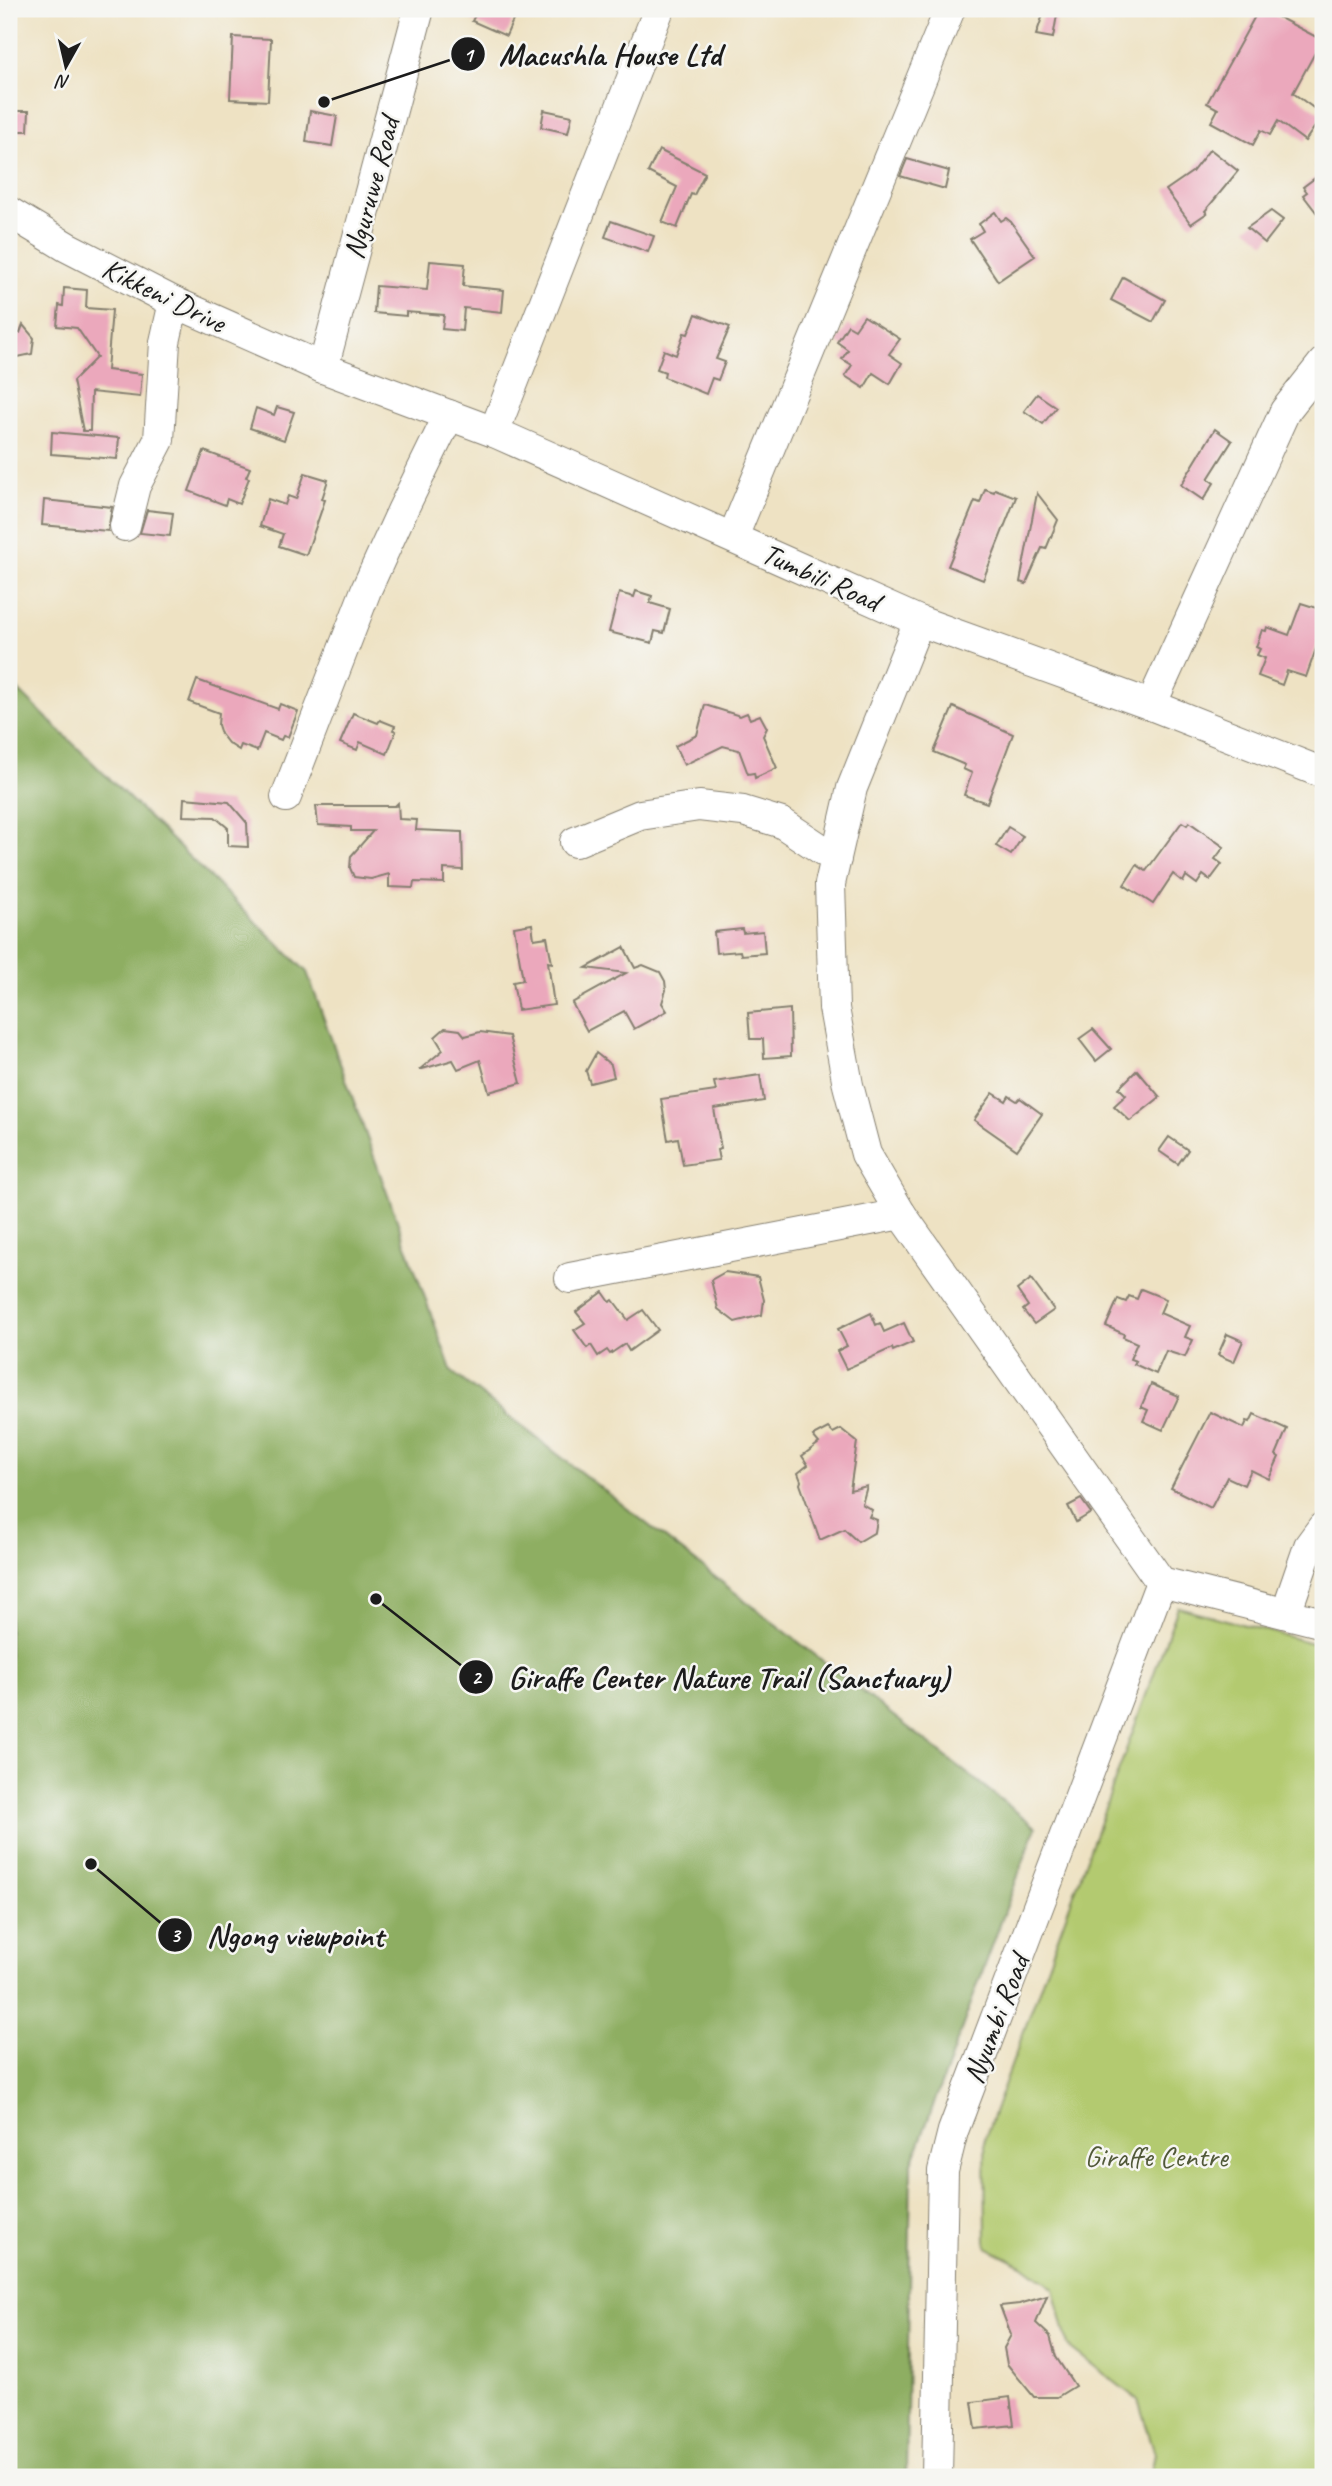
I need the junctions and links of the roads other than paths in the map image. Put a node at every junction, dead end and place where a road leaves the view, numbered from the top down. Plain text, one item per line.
1 (419, 9) edge
2 (659, 9) edge
3 (950, 9) edge
4 (9, 212) edge
5 (174, 302) junction
6 (1323, 363) edge
7 (323, 368) junction
8 (449, 415) junction
9 (494, 432) junction
10 (125, 526) dead end
11 (733, 537) junction
12 (919, 621) junction
13 (1151, 705) junction
14 (1323, 773) edge
15 (286, 797) dead end
16 (575, 842) dead end
17 (836, 859) junction
18 (901, 1214) junction
19 (570, 1278) dead end
20 (1323, 1527) edge
21 (1161, 1582) junction
22 (1286, 1613) junction
23 (1323, 1623) edge
24 (937, 2477) edge

1 - 7 street, Nguruwe Road
2 - 9 street
3 - 11 street
4 - 5 street, Kikkeni Drive
5 - 7 street, Kikkeni Drive
5 - 10 street
6 - 13 street
7 - 8 street, Tumbili Road
8 - 9 street, Tumbili Road
8 - 15 street
9 - 11 street, Tumbili Road
11 - 12 street, Tumbili Road
12 - 13 street, Tumbili Road
12 - 17 street
13 - 14 street, Tumbili Road
16 - 17 street
17 - 18 street
18 - 19 street
18 - 21 street
20 - 22 street
21 - 22 street
21 - 24 street, Nyumbi Road
22 - 23 street

